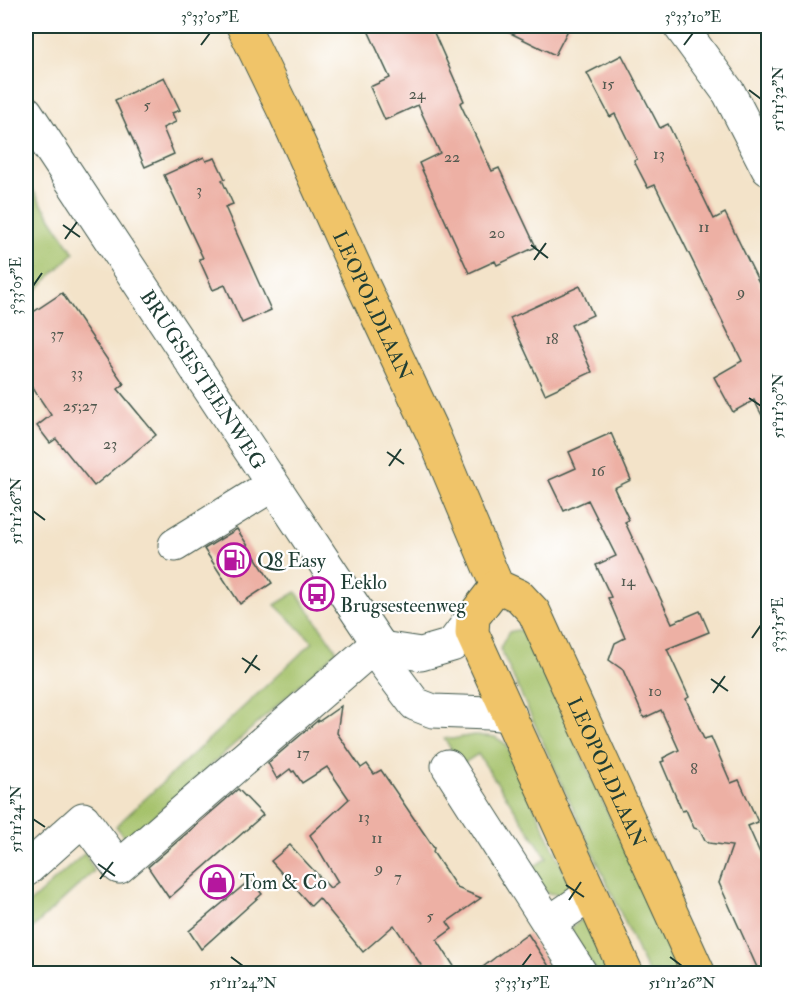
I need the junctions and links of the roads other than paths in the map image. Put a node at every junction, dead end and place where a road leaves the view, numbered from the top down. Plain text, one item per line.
1 (243, 26) edge
2 (680, 26) edge
3 (26, 112) edge
4 (768, 169) edge
5 (272, 485) junction
6 (175, 545) dead end
7 (497, 586) junction
8 (473, 617) junction
9 (380, 645) junction
10 (510, 716) junction
11 (448, 766) dead end
12 (26, 870) edge
13 (590, 896) junction
14 (549, 923) junction
15 (581, 974) edge
16 (627, 974) edge
17 (699, 974) edge

1 - 7 main road, LEOPOLDLAAN
2 - 4 street
3 - 5 street, BRUGSESTEENWEG
5 - 6 street
5 - 9 street, BRUGSESTEENWEG
7 - 8 main road
7 - 17 main road, LEOPOLDLAAN
8 - 9 street
8 - 10 main road
9 - 10 street, BRUGSESTEENWEG
9 - 12 street
10 - 13 main road
11 - 14 street
13 - 14 street
13 - 16 main road
14 - 15 street

